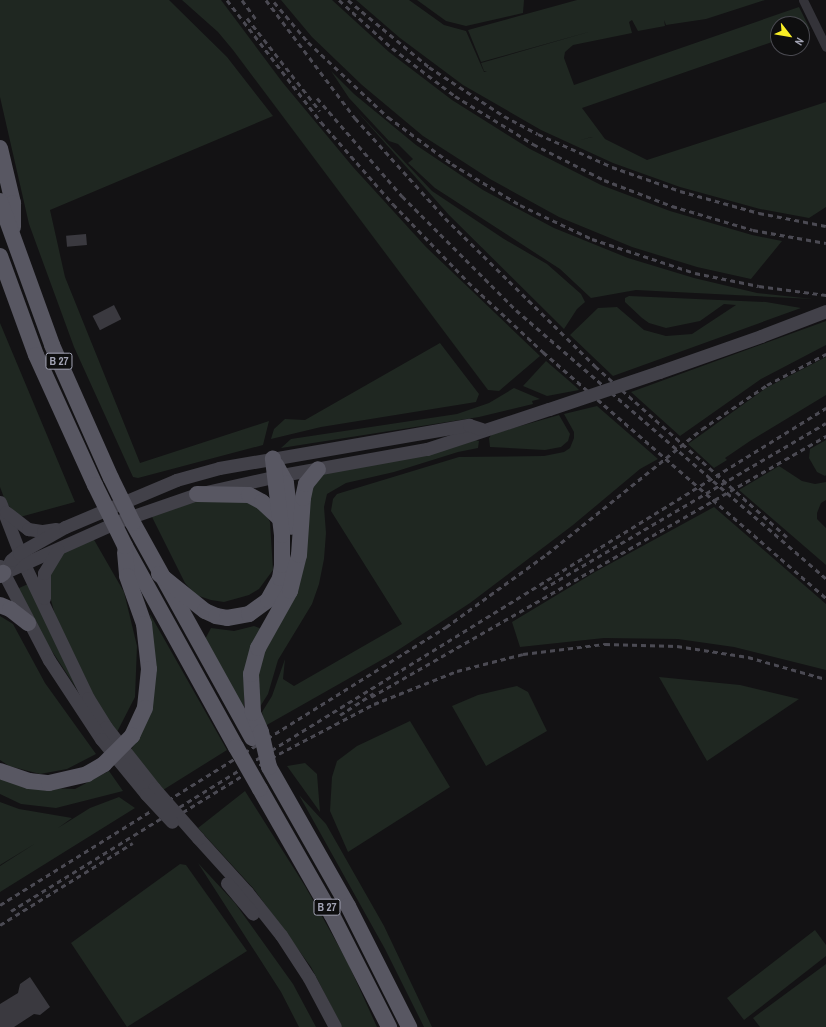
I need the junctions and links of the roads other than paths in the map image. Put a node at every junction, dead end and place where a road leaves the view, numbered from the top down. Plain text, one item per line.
1 (803, 0) edge
2 (826, 47) edge
3 (0, 148) edge
4 (0, 201) edge
5 (14, 241) junction
6 (0, 256) edge
7 (826, 311) edge
8 (482, 429) junction
9 (273, 459) junction
10 (318, 469) junction
11 (278, 476) junction
12 (197, 494) junction
13 (1, 505) edge
14 (279, 518) junction
15 (65, 527) junction
16 (125, 546) junction
17 (60, 548) junction
18 (21, 559) junction
19 (1, 571) edge
20 (159, 574) junction
21 (294, 574) junction
22 (0, 605) edge
23 (44, 610) junction
24 (28, 623) junction
25 (256, 735) junction
26 (0, 771) edge
27 (150, 791) junction
28 (194, 841) junction
29 (328, 1027) edge
30 (336, 1027) edge
31 (389, 1027) edge
32 (409, 1027) edge

1 - 2 street
3 - 5 highway
4 - 5 highway, B 27
5 - 20 highway, B 27, bridge
6 - 16 highway, B 27, bridge
7 - 8 main road, bridge
8 - 9 main road
8 - 10 main road
9 - 11 highway, B 27
9 - 15 main road
10 - 11 main road
10 - 21 highway, B 27
11 - 12 main road
11 - 14 highway, B 27
11 - 21 highway, B 27
12 - 14 highway
12 - 17 main road
13 - 15 main road
13 - 18 main road
14 - 20 highway, B 27
15 - 18 main road
16 - 26 highway, B 27, bridge
16 - 31 highway, B 27, bridge
17 - 18 main road
17 - 23 main road
18 - 19 main road
18 - 23 main road
19 - 24 main road
20 - 25 highway, B 27
21 - 25 highway, B 27
22 - 24 highway
23 - 27 main road
24 - 27 main road
25 - 32 highway, B 27
27 - 28 main road, bridge
28 - 29 main road
28 - 30 main road

